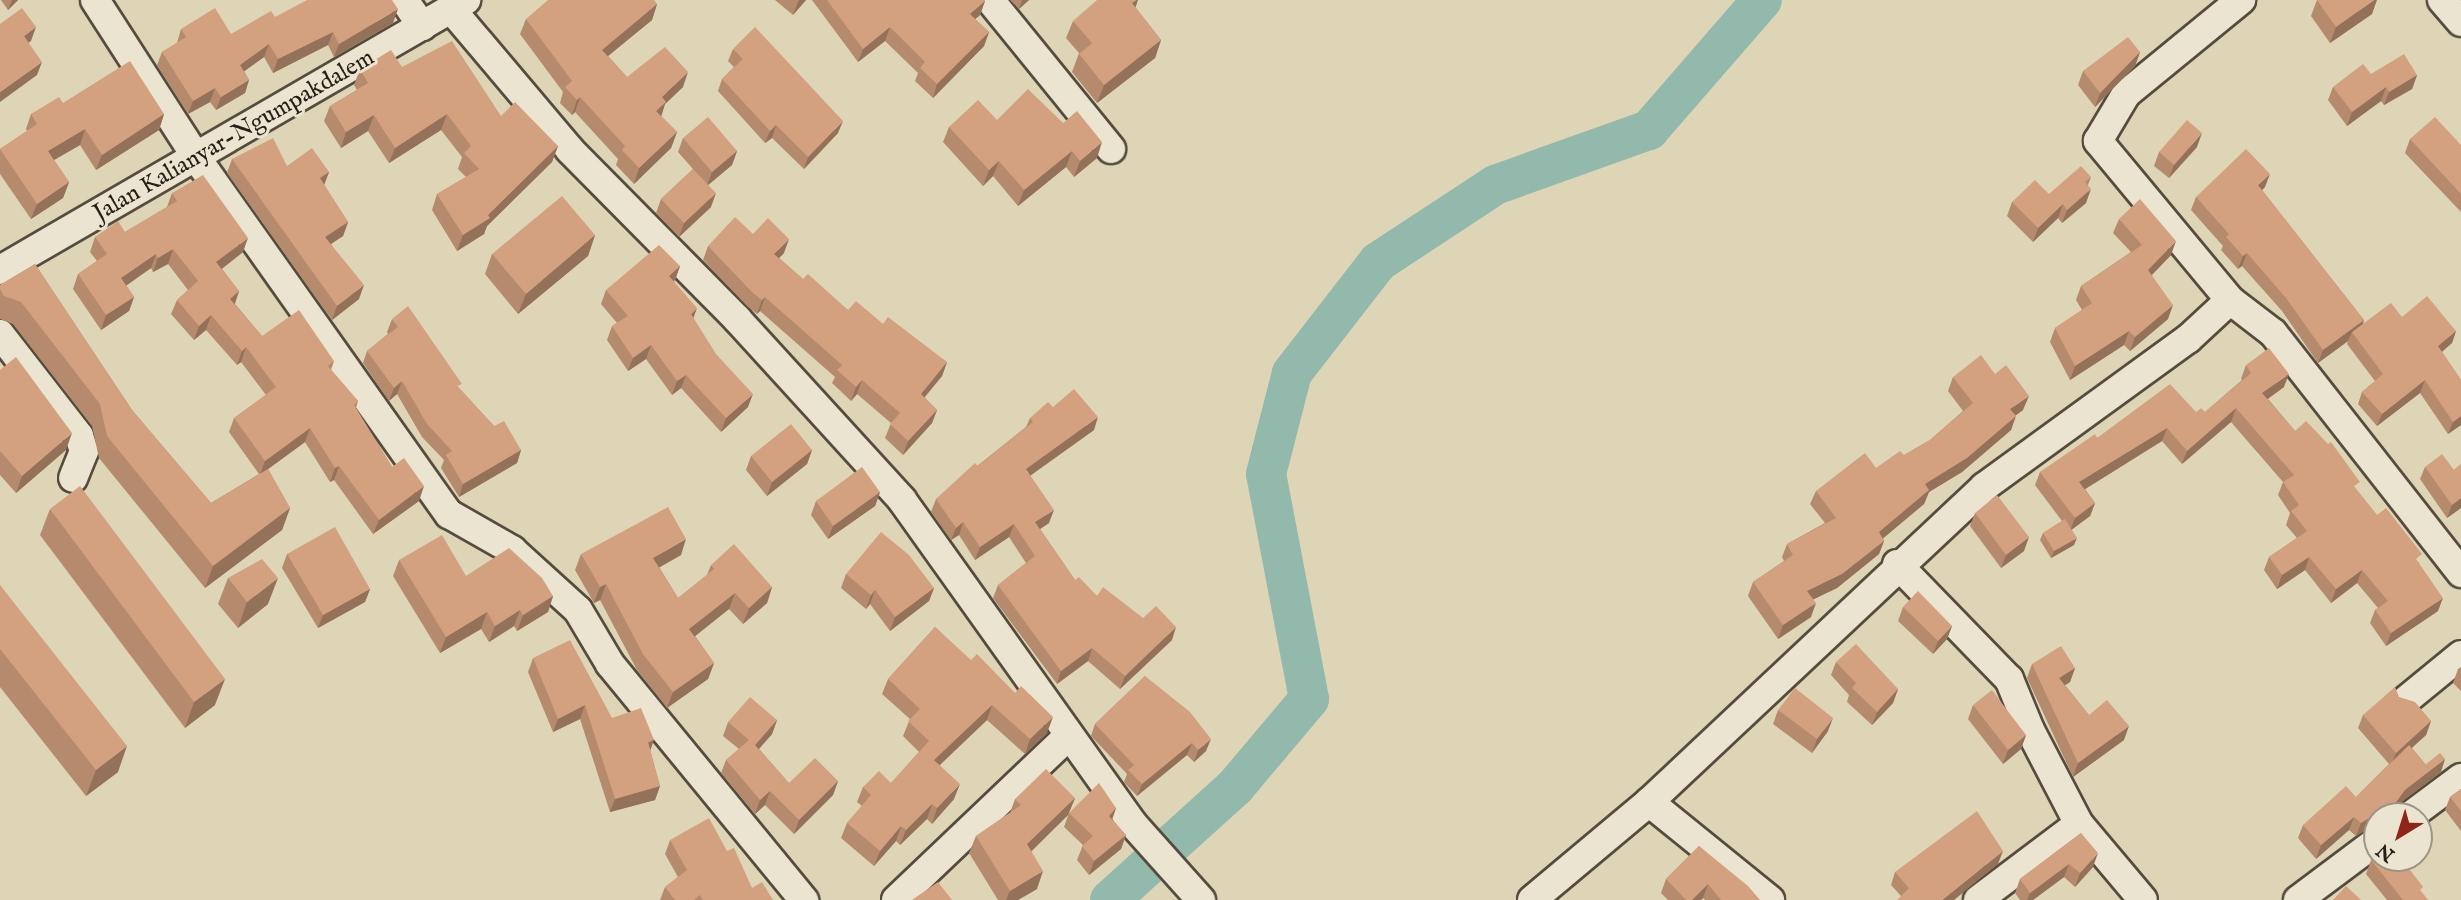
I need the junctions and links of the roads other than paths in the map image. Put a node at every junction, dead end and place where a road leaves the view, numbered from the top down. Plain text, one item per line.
1 (95, 0) edge
2 (404, 0) edge
3 (990, 0) edge
4 (2241, 0) edge
5 (2442, 0) edge
6 (459, 4) edge
7 (2461, 22) edge
8 (422, 26) junction
9 (1111, 149) dead end
10 (198, 160) junction
11 (0, 270) edge
12 (2230, 300) junction
13 (0, 334) edge
14 (73, 478) dead end
15 (1898, 564) junction
16 (2461, 573) edge
17 (2461, 655) edge
18 (2406, 700) edge
19 (1069, 735) junction
20 (2461, 778) edge
21 (1649, 802) junction
22 (2429, 802) edge
23 (2079, 824) junction
24 (2363, 851) edge
25 (804, 900) edge
26 (896, 900) edge
27 (1201, 900) edge
28 (1532, 900) edge
29 (1770, 900) edge
30 (1978, 900) edge
31 (2143, 900) edge
32 (2298, 900) edge

1 - 10 street
2 - 8 street
3 - 9 street
4 - 12 street
5 - 7 street
6 - 8 street, Jalan Kalianyar-Ngumpakdalem
6 - 19 street
8 - 10 street, Jalan Kalianyar-Ngumpakdalem
10 - 11 street, Jalan Kalianyar-Ngumpakdalem
10 - 25 street
12 - 15 street
12 - 16 street
13 - 14 street
15 - 21 street
15 - 23 street
17 - 18 street
19 - 26 street
19 - 27 street
20 - 22 street
21 - 28 street
21 - 29 street
23 - 30 street
23 - 31 street
24 - 32 street

